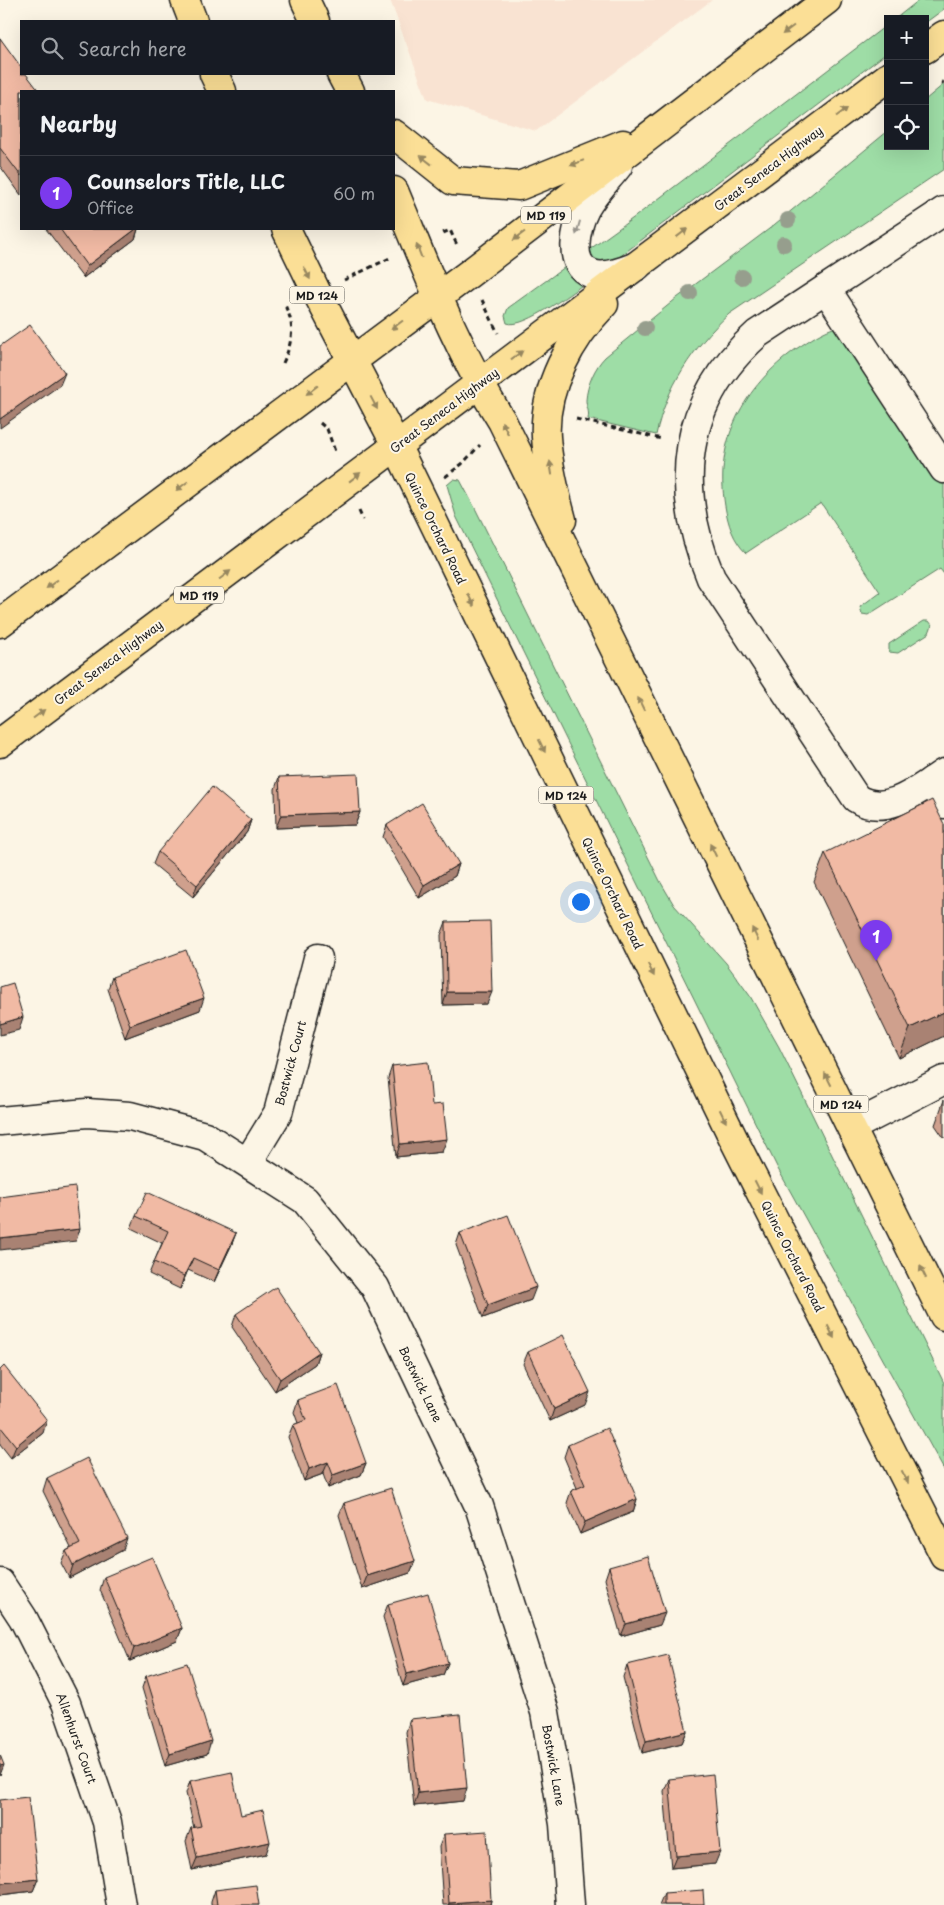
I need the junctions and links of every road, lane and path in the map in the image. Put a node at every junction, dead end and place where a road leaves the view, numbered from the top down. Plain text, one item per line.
1 (186, 0) edge
2 (305, 0) edge
3 (827, 0) edge
4 (193, 20) edge
5 (315, 20) edge
6 (944, 35) edge
7 (929, 46) edge
8 (214, 75) edge
9 (342, 75) edge
10 (884, 81) edge
11 (222, 90) edge
12 (349, 90) edge
13 (395, 135) edge
14 (645, 139) junction
15 (395, 194) edge
16 (944, 211) edge
17 (286, 230) edge
18 (450, 230) dead end
19 (644, 263) junction
20 (470, 273) junction
21 (826, 289) junction
22 (436, 296) junction
23 (351, 360) junction
24 (510, 360) junction
25 (478, 385) junction
26 (298, 401) junction
27 (568, 418) dead end
28 (502, 422) junction
29 (396, 445) junction
30 (691, 445) junction
31 (944, 470) edge
32 (347, 483) junction
33 (421, 498) junction
34 (363, 520) dead end
35 (573, 566) junction
36 (0, 623) edge
37 (0, 743) edge
38 (940, 786) edge
39 (318, 958) dead end
40 (944, 1080) edge
41 (0, 1121) edge
42 (852, 1127) junction
43 (248, 1162) junction
44 (944, 1316) edge
45 (944, 1555) edge
46 (0, 1583) edge
47 (121, 1905) edge
48 (570, 1905) edge

1 - 4 main road
2 - 5 main road
3 -> 14 main road, MD 119
6 - 7 main road
8 - 11 main road
9 - 12 main road
19 -> 10 main road, Great Seneca Highway / MD 119
14 -> 13 main road
14 -> 19 street
14 -> 20 main road, MD 119
22 -> 15 main road, MD 124
16 - 21 street
17 -> 23 main road, Quince Orchard Road / MD 124
18 - 20 path
24 -> 19 main road, Great Seneca Highway / MD 119
35 -> 19 main road
20 - 22 main road, MD 119
20 - 24 path
21 - 30 street
21 - 31 street
22 -> 23 main road, MD 119
22 - 25 main road, MD 124
23 -> 26 main road, MD 119
23 -> 29 main road, Quince Orchard Road / MD 124
24 - 25 main road, Great Seneca Highway / MD 119
25 - 28 main road, MD 124
25 - 29 main road, Great Seneca Highway / MD 119
26 - 32 path
26 -> 36 main road, MD 119
27 - 30 path
28 - 33 path
35 -> 28 main road, MD 124
32 -> 29 main road, Great Seneca Highway / MD 119
29 - 33 main road, Quince Orchard Road / MD 124
30 - 38 street
32 - 34 path
37 -> 32 main road, Great Seneca Highway / MD 119
33 -> 45 main road, Quince Orchard Road / MD 124
42 -> 35 main road, MD 124
39 - 43 street, Bostwick Court
40 - 42 street
41 - 43 street, Bostwick Lane
44 -> 42 main road, MD 124
43 - 48 street, Bostwick Lane
46 - 47 street, Allenhurst Court

